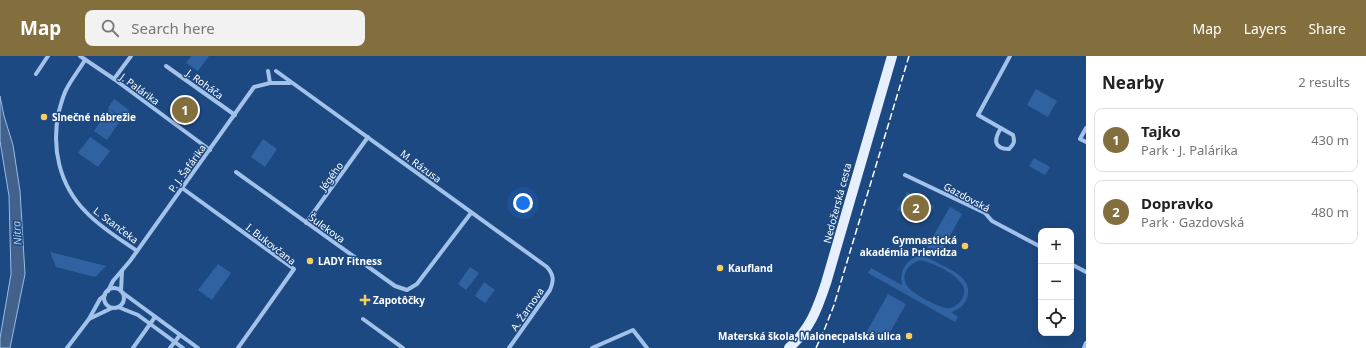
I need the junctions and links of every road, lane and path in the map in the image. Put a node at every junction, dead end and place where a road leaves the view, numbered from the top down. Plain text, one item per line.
1 (48, 56) edge
2 (80, 56) edge
3 (131, 56) edge
4 (892, 56) edge
5 (1010, 56) edge
6 (85, 60) junction
7 (166, 66) dead end
8 (268, 71) dead end
9 (276, 71) dead end
10 (36, 74) dead end
11 (114, 79) junction
12 (270, 82) junction
13 (291, 82) junction
14 (235, 115) junction
15 (1001, 128) junction
16 (1086, 128) edge
17 (368, 137) junction
18 (1086, 142) edge
19 (210, 150) junction
20 (236, 172) dead end
21 (905, 175) dead end
22 (182, 188) junction
23 (471, 213) junction
24 (306, 223) junction
25 (1038, 245) edge
26 (137, 251) junction
27 (1074, 266) edge
28 (123, 270) junction
29 (1086, 272) edge
30 (553, 278) joint
31 (108, 291) junction
32 (122, 292) junction
33 (105, 295) junction
34 (118, 307) junction
35 (112, 308) junction
36 (155, 317) junction
37 (89, 319) junction
38 (362, 319) dead end
39 (150, 324) junction
40 (180, 335) junction
41 (175, 342) junction
42 (1086, 343) edge
43 (67, 348) edge
44 (133, 348) edge
45 (170, 348) edge
46 (184, 348) edge
47 (198, 348) edge
48 (238, 348) edge
49 (403, 348) edge
50 (509, 348) edge
51 (592, 348) edge
52 (647, 348) edge
53 (789, 348) edge
54 (1084, 348) edge

1 - 10 street
2 - 6 street, J. Palárika
3 - 11 street
4 - 53 main road, Nedožerská cesta
5 - 15 street
6 - 11 street, J. Palárika
6 - 26 street, L. Stančeka
7 - 14 street, J. Roháča
8 - 12 street
9 - 13 street, M. Rázusa
11 - 19 street, J. Palárika
12 - 13 street, P. J. Šafárika
12 - 14 street, P. J. Šafárika
13 - 17 street, M. Rázusa
14 - 19 street, P. J. Šafárika
15 - 15 street
16 - 18 street
17 - 23 street, M. Rázusa
17 - 24 street, Jégého
19 - 22 street, P. J. Šafárika
20 - 24 street, Šulekova
21 - 25 street, Gazdovská
22 - 26 street, P. J. Šafárika
22 - 48 street, I. Bukovčana
23 - 24 street, Šulekova
23 - 30 street, M. Rázusa
26 - 28 street, P. J. Šafárika
27 - 29 street
28 - 31 street, P. J. Šafárika
28 - 32 street
30 - 50 street, A. Žarnova
31 - 32 street
31 - 33 street
32 - 34 street
32 - 36 street
33 - 35 street
33 - 37 street
34 - 35 street
34 - 39 street
35 - 37 street
36 - 39 street
36 - 40 street
37 - 43 street
38 - 49 street
39 - 41 street
39 - 44 street
40 - 41 street
40 - 47 street
41 - 45 street
41 - 46 street
42 - 54 street
51 - 52 street

